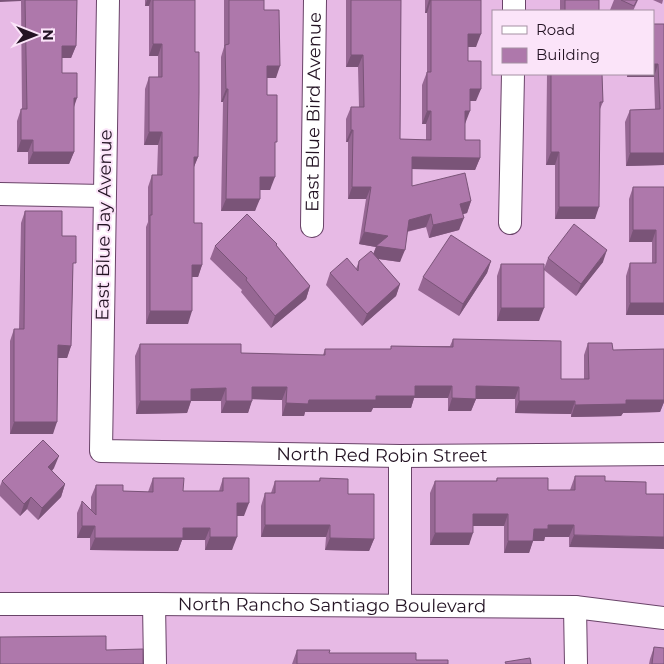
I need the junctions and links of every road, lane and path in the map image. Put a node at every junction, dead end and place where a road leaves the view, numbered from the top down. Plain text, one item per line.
1 (108, 0) edge
2 (315, 0) edge
3 (513, 75) edge
4 (0, 194) edge
5 (104, 196) junction
6 (510, 223) dead end
7 (312, 226) dead end
8 (101, 451) joint
9 (664, 454) edge
10 (400, 456) junction
11 (0, 604) edge
12 (154, 604) junction
13 (400, 606) junction
14 (575, 607) junction
15 (664, 618) edge
16 (156, 664) edge
17 (576, 664) edge

1 - 5 street, East Blue Jay Avenue
2 - 7 street, East Blue Bird Avenue
3 - 6 street
4 - 5 street
5 - 8 street, East Blue Jay Avenue
8 - 10 street, North Red Robin Street
9 - 10 street, North Red Robin Street
10 - 13 street
11 - 12 street, North Rancho Santiago Boulevard
12 - 13 street, North Rancho Santiago Boulevard
12 - 16 street
13 - 14 street, North Rancho Santiago Boulevard
14 - 15 street, North Rancho Santiago Boulevard
14 - 17 street

